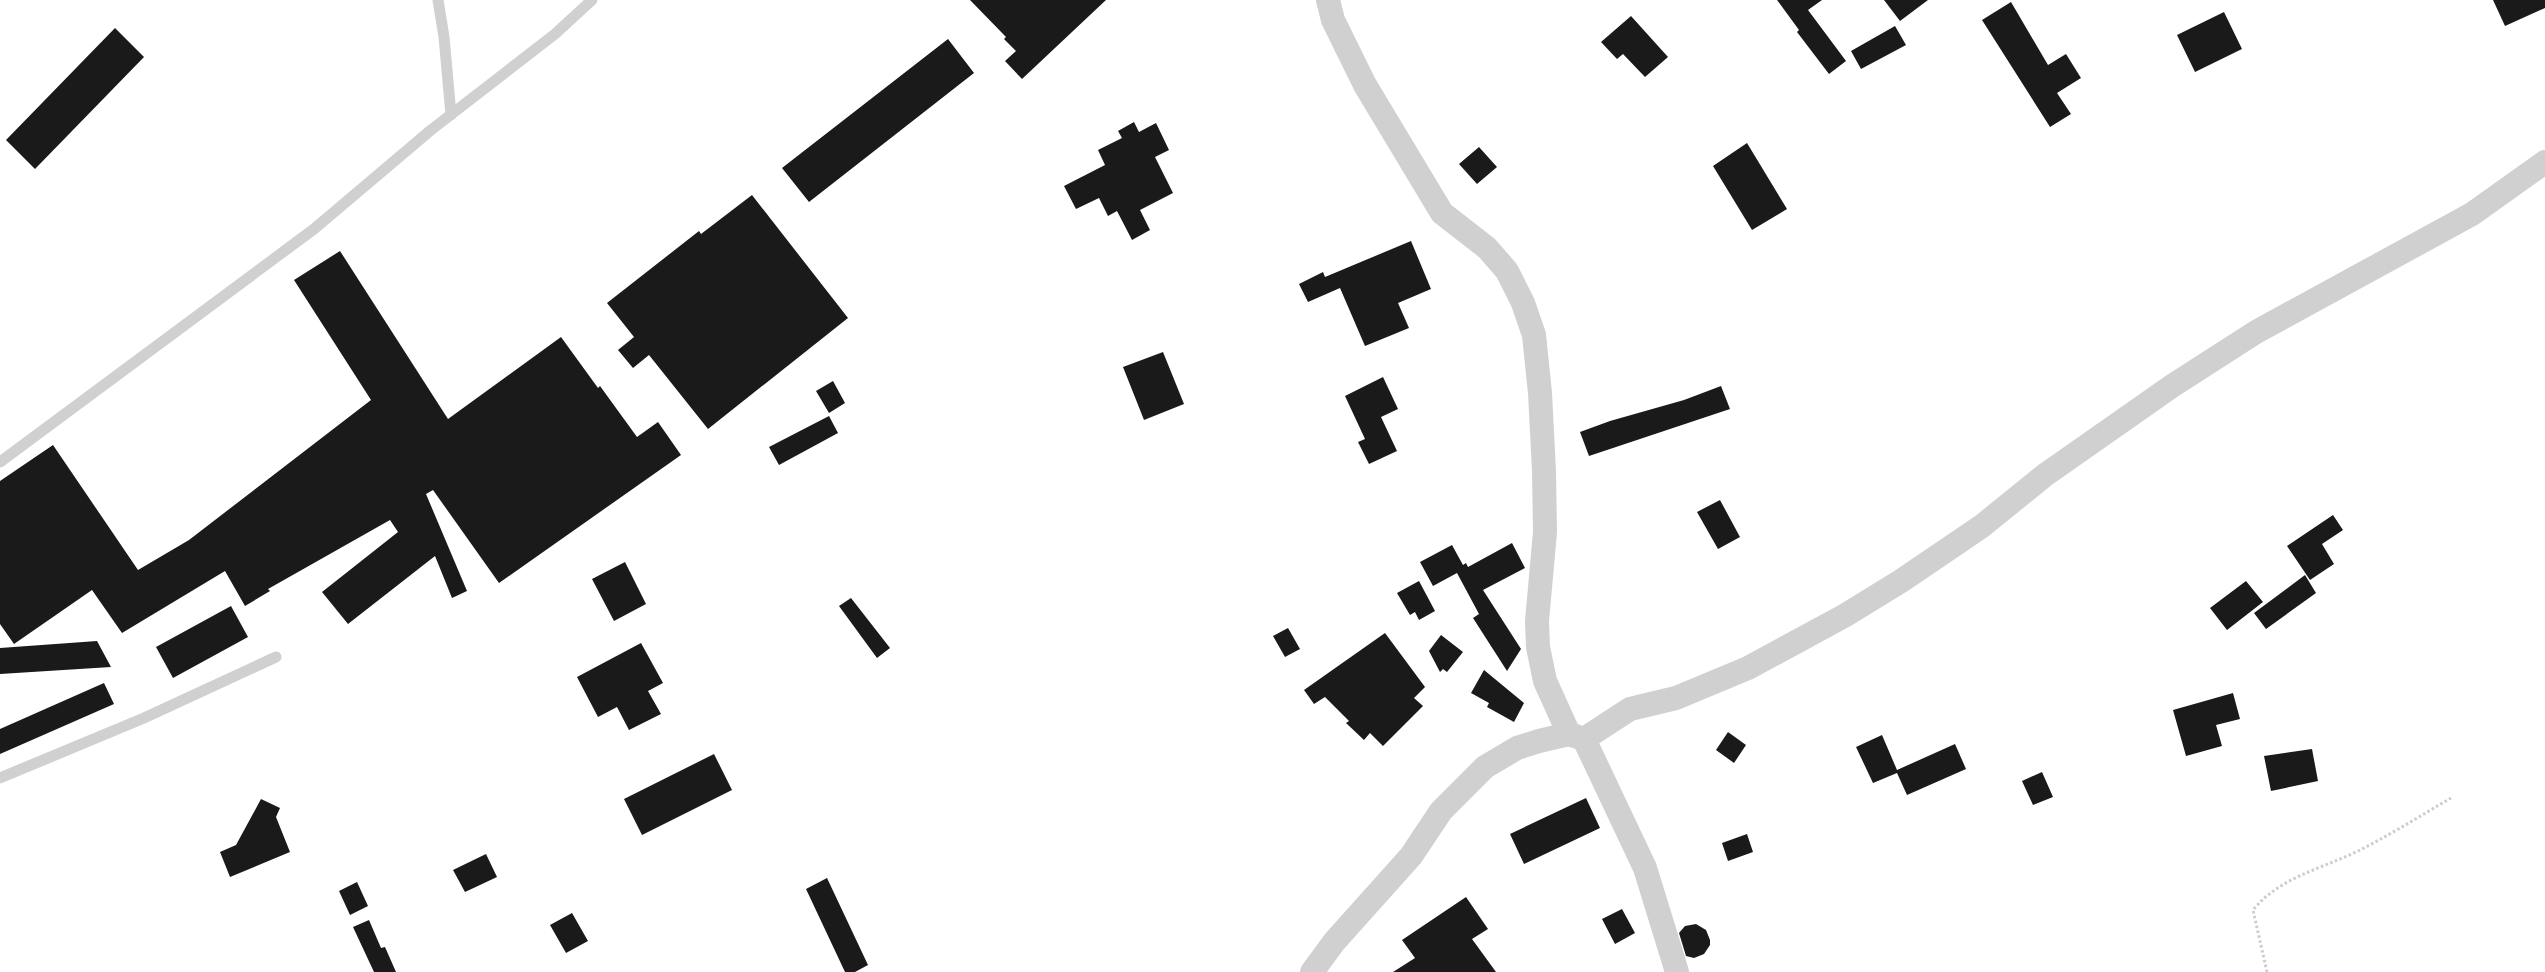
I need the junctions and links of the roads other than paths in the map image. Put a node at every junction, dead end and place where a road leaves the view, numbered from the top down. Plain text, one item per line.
1 (438, 0) edge
2 (592, 0) edge
3 (1328, 0) edge
4 (451, 114) junction
5 (2545, 162) edge
6 (0, 462) edge
7 (276, 657) dead end
8 (1576, 736) junction
9 (0, 778) edge
10 (1312, 972) edge
11 (1676, 972) edge

1 - 4 lane
2 - 4 lane
3 - 8 street
4 - 6 lane
5 - 8 street
7 - 9 lane
8 - 10 street
8 - 11 street

